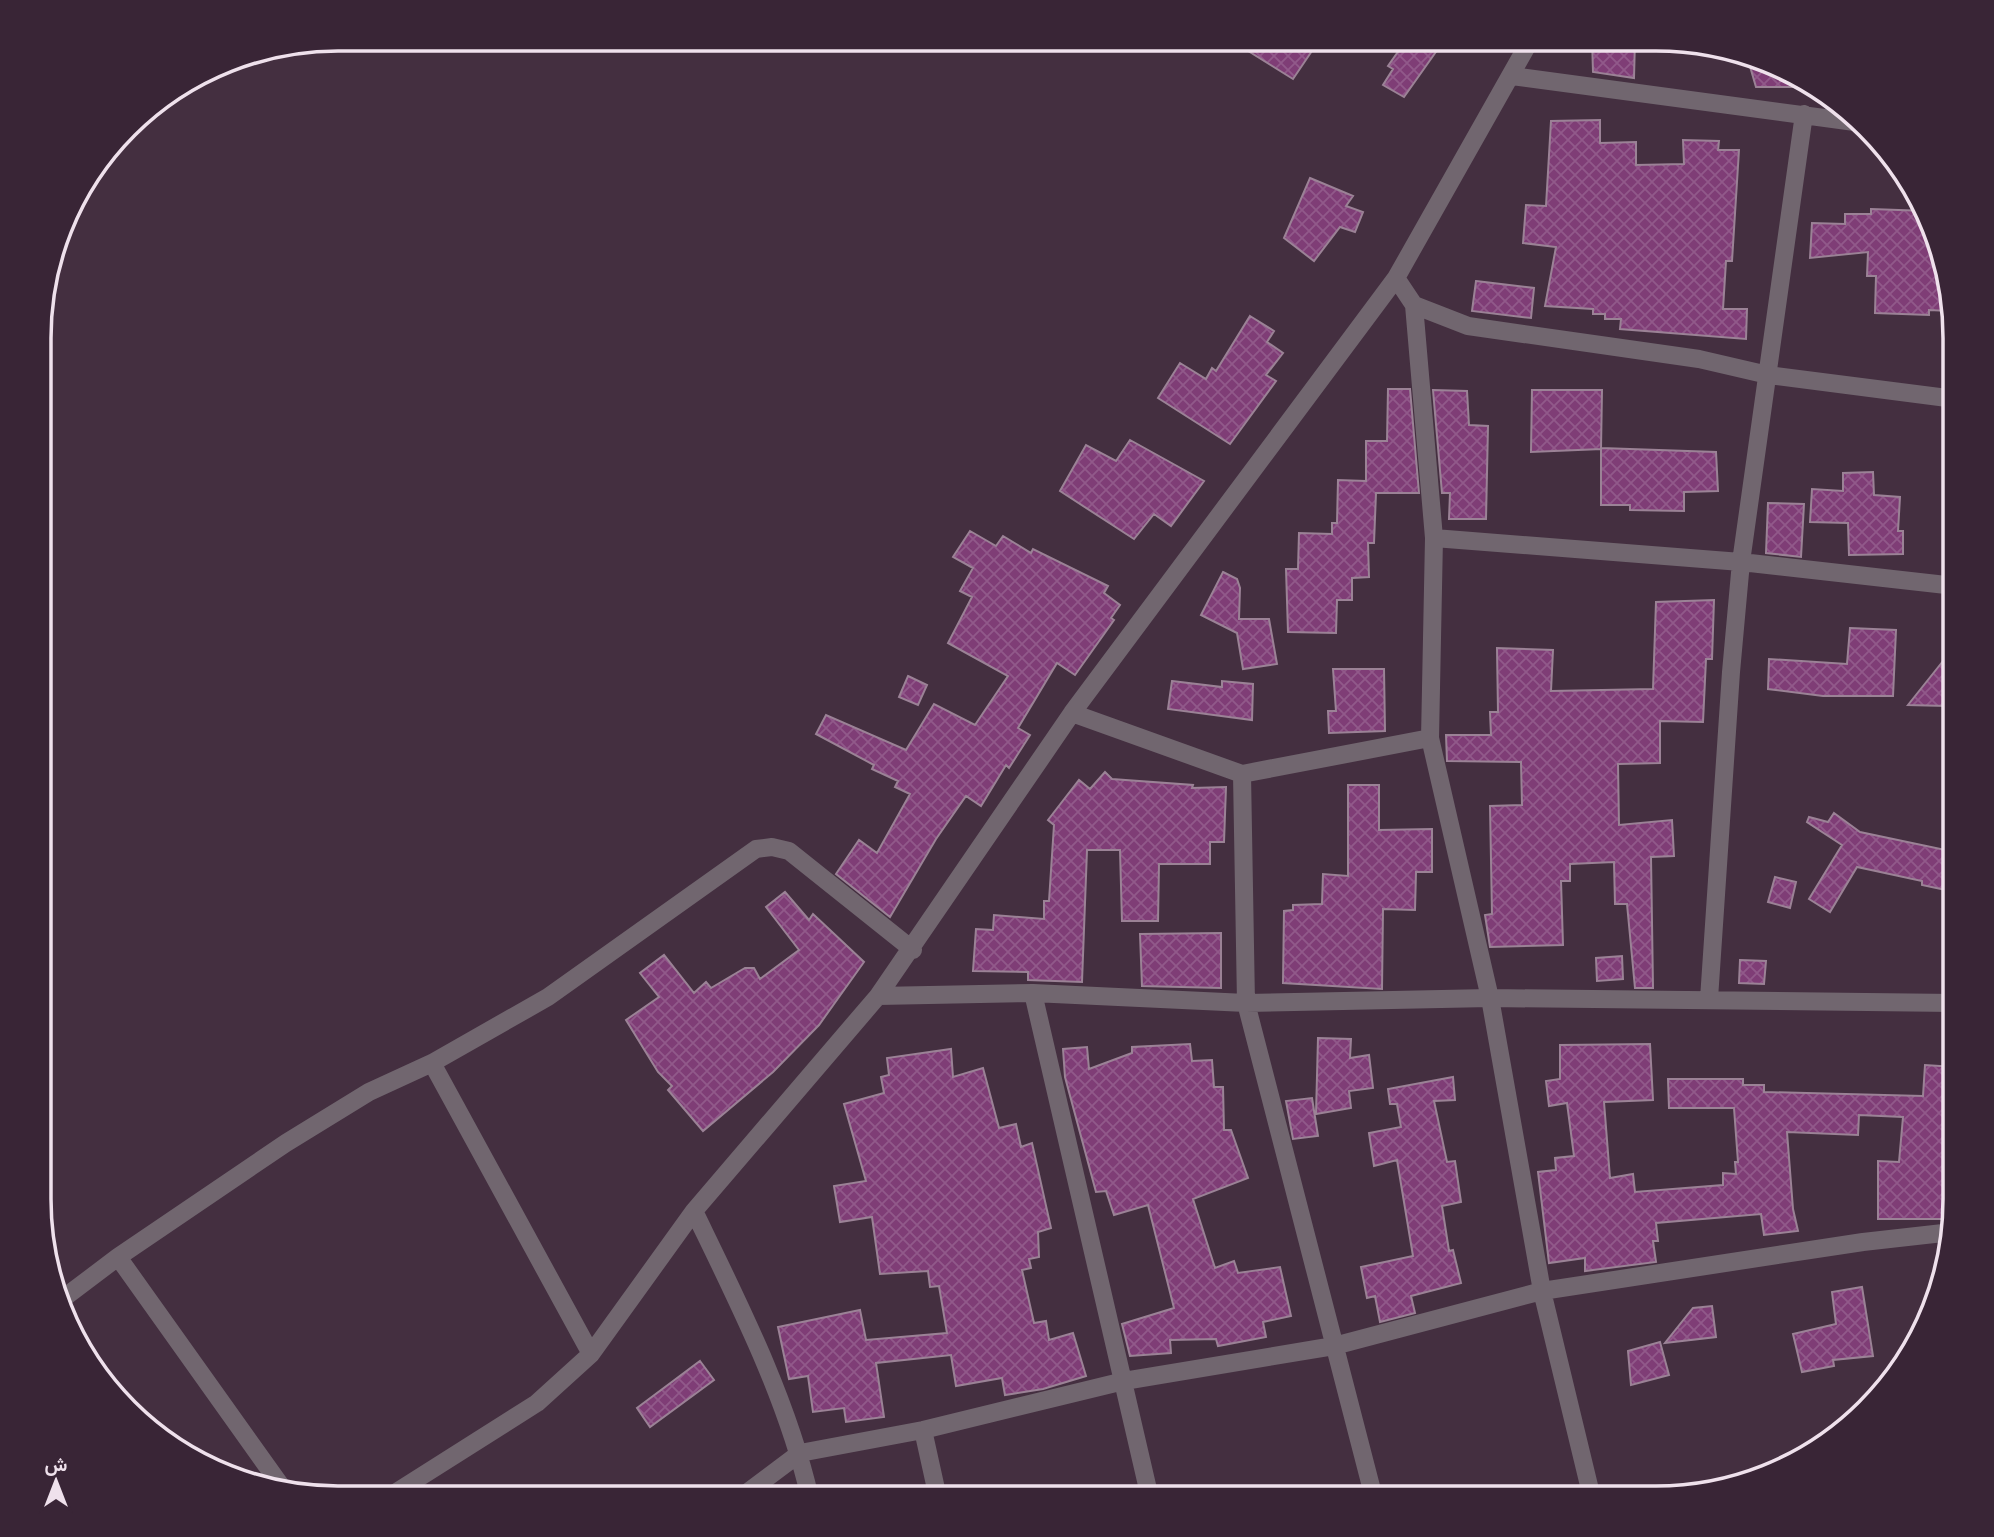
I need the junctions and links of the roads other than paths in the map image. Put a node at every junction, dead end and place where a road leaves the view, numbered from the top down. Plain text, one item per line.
1 (1525, 51) edge
2 (1512, 76) junction
3 (1804, 114) junction
4 (1843, 120) edge
5 (1396, 278) junction
6 (1413, 305) junction
7 (1768, 375) junction
8 (1943, 397) edge
9 (1434, 538) junction
10 (1741, 562) junction
11 (1943, 585) edge
12 (1072, 713) junction
13 (1430, 738) junction
14 (1242, 774) junction
15 (913, 950) junction
16 (1033, 993) junction
17 (878, 996) junction
18 (1490, 998) junction
19 (1709, 999) junction
20 (1246, 1003) junction
21 (1943, 1003) edge
22 (432, 1063) junction
23 (694, 1211) junction
24 (1941, 1234) edge
25 (118, 1257) junction
26 (1542, 1291) junction
27 (68, 1295) edge
28 (1334, 1346) junction
29 (591, 1354) junction
30 (1124, 1381) junction
31 (923, 1430) junction
32 (800, 1453) junction
33 (276, 1479) edge
34 (406, 1486) edge
35 (756, 1486) edge
36 (807, 1486) edge
37 (935, 1486) edge
38 (1147, 1486) edge
39 (1371, 1486) edge
40 (1589, 1486) edge

1 - 2 street
2 - 3 street
2 - 5 street
3 - 4 street
3 - 7 street
5 - 6 street
5 - 12 street
6 - 7 street
6 - 9 street
7 - 8 street
7 - 10 street
9 - 10 street
9 - 13 street
10 - 11 street
10 - 19 street
12 - 14 street
12 - 15 street
13 - 14 street
13 - 18 street
14 - 20 street
15 - 17 street
15 - 22 street
16 - 17 street
16 - 20 street
16 - 30 street
17 - 23 street
18 - 19 street
18 - 20 street
18 - 26 street
19 - 21 street
20 - 28 street
22 - 25 street
22 - 29 street
23 - 29 street
23 - 32 street
24 - 26 street
25 - 27 street
25 - 33 street
26 - 28 street
26 - 40 street
28 - 30 street
28 - 39 street
29 - 34 street
30 - 31 street
30 - 38 street
31 - 32 street
31 - 37 street
32 - 35 street
32 - 36 street

